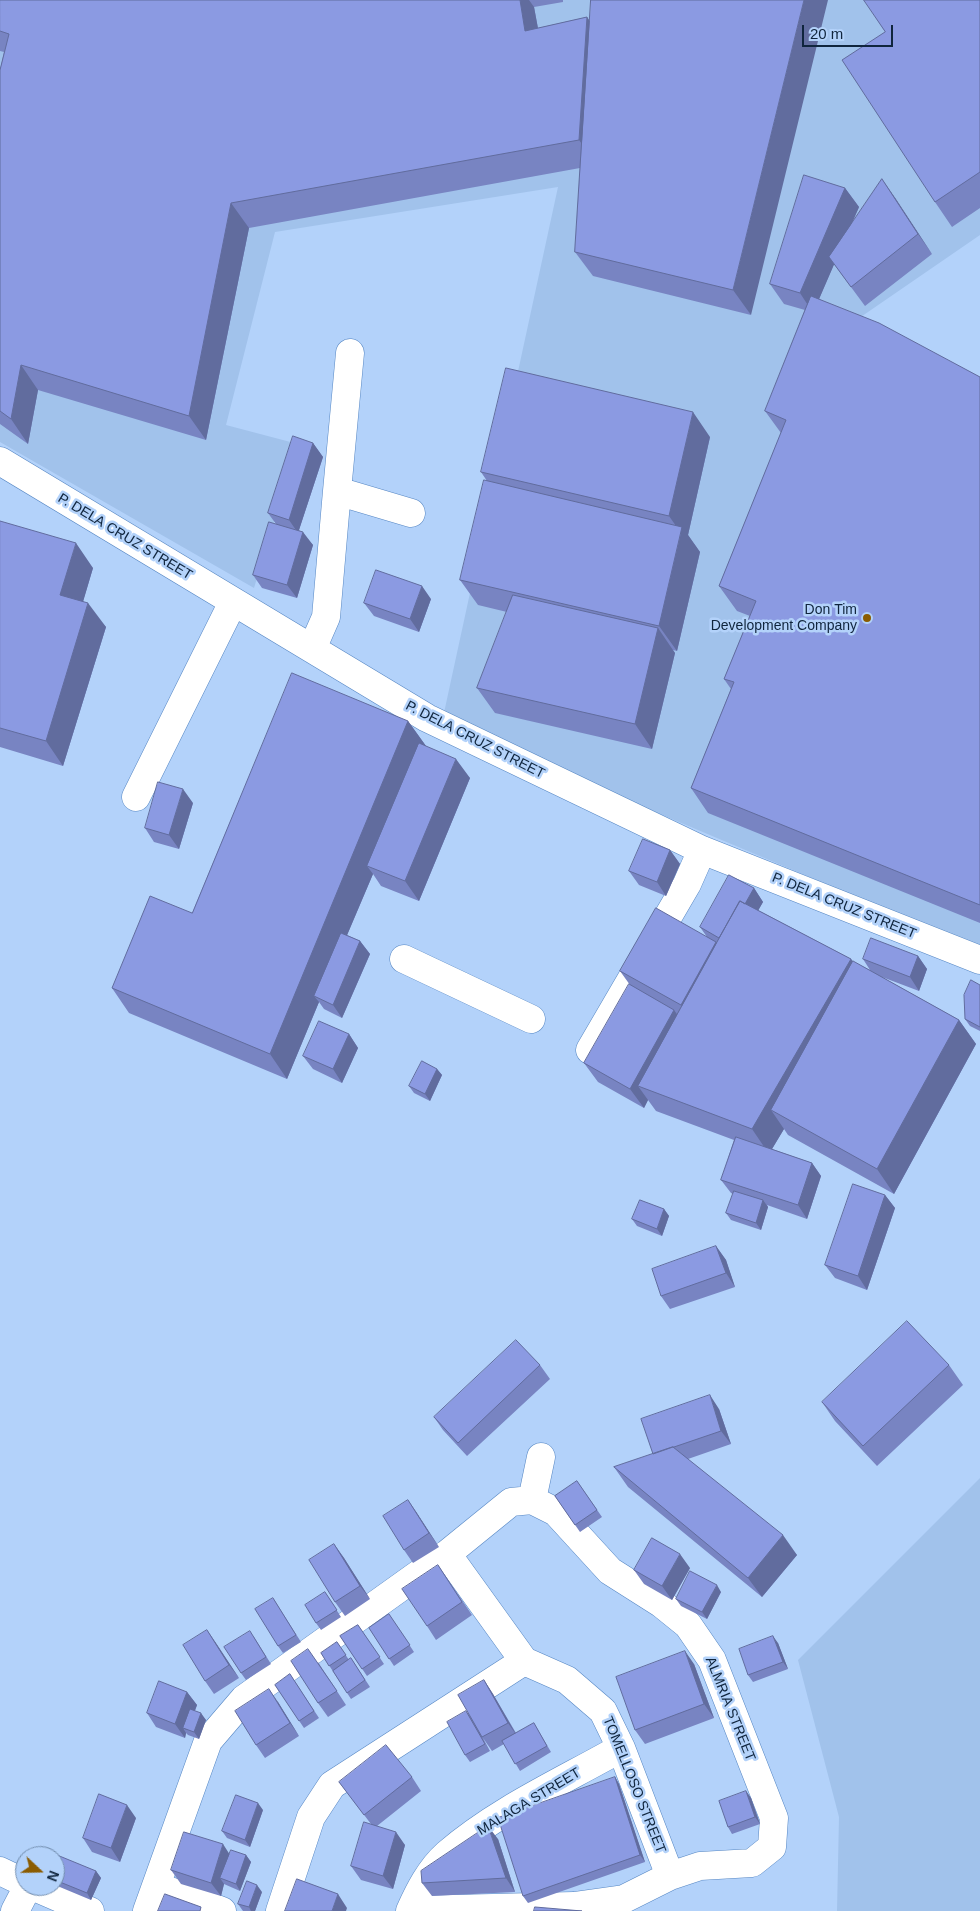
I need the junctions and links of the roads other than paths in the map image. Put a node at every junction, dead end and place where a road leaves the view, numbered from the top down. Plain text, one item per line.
1 (350, 352) dead end
2 (0, 460) edge
3 (336, 491) junction
4 (412, 513) dead end
5 (233, 602) junction
6 (312, 649) junction
7 (136, 797) dead end
8 (702, 850) junction
9 (404, 959) dead end
10 (980, 960) edge
11 (531, 1019) dead end
12 (590, 1050) edge
13 (541, 1457) dead end
14 (532, 1500) junction
15 (447, 1554) junction
16 (524, 1661) junction
17 (621, 1748) junction
18 (0, 1870) edge
19 (670, 1876) junction
20 (15, 1877) edge
21 (23, 1896) edge
22 (55, 1896) edge
23 (152, 1899) edge
24 (411, 1910) edge
25 (15, 1911) edge
26 (90, 1911) edge
27 (222, 1911) edge
28 (280, 1911) edge

1 - 3 street
2 - 5 street, P. DELA CRUZ STREET
3 - 4 street
3 - 6 street
5 - 6 street, P. DELA CRUZ STREET
5 - 7 street
6 - 8 street, P. DELA CRUZ STREET
8 - 10 street, P. DELA CRUZ STREET
8 - 12 street
9 - 11 street
13 - 14 street
14 - 15 street
14 - 19 street, ALMRIA STREET
15 - 16 street
15 - 23 street
16 - 17 street, TOMELLOSO STREET
16 - 28 street
17 - 19 street, TOMELLOSO STREET
17 - 24 street, MALAGA STREET
18 - 20 street
19 - 24 street
21 - 25 street
22 - 26 street
23 - 27 street

